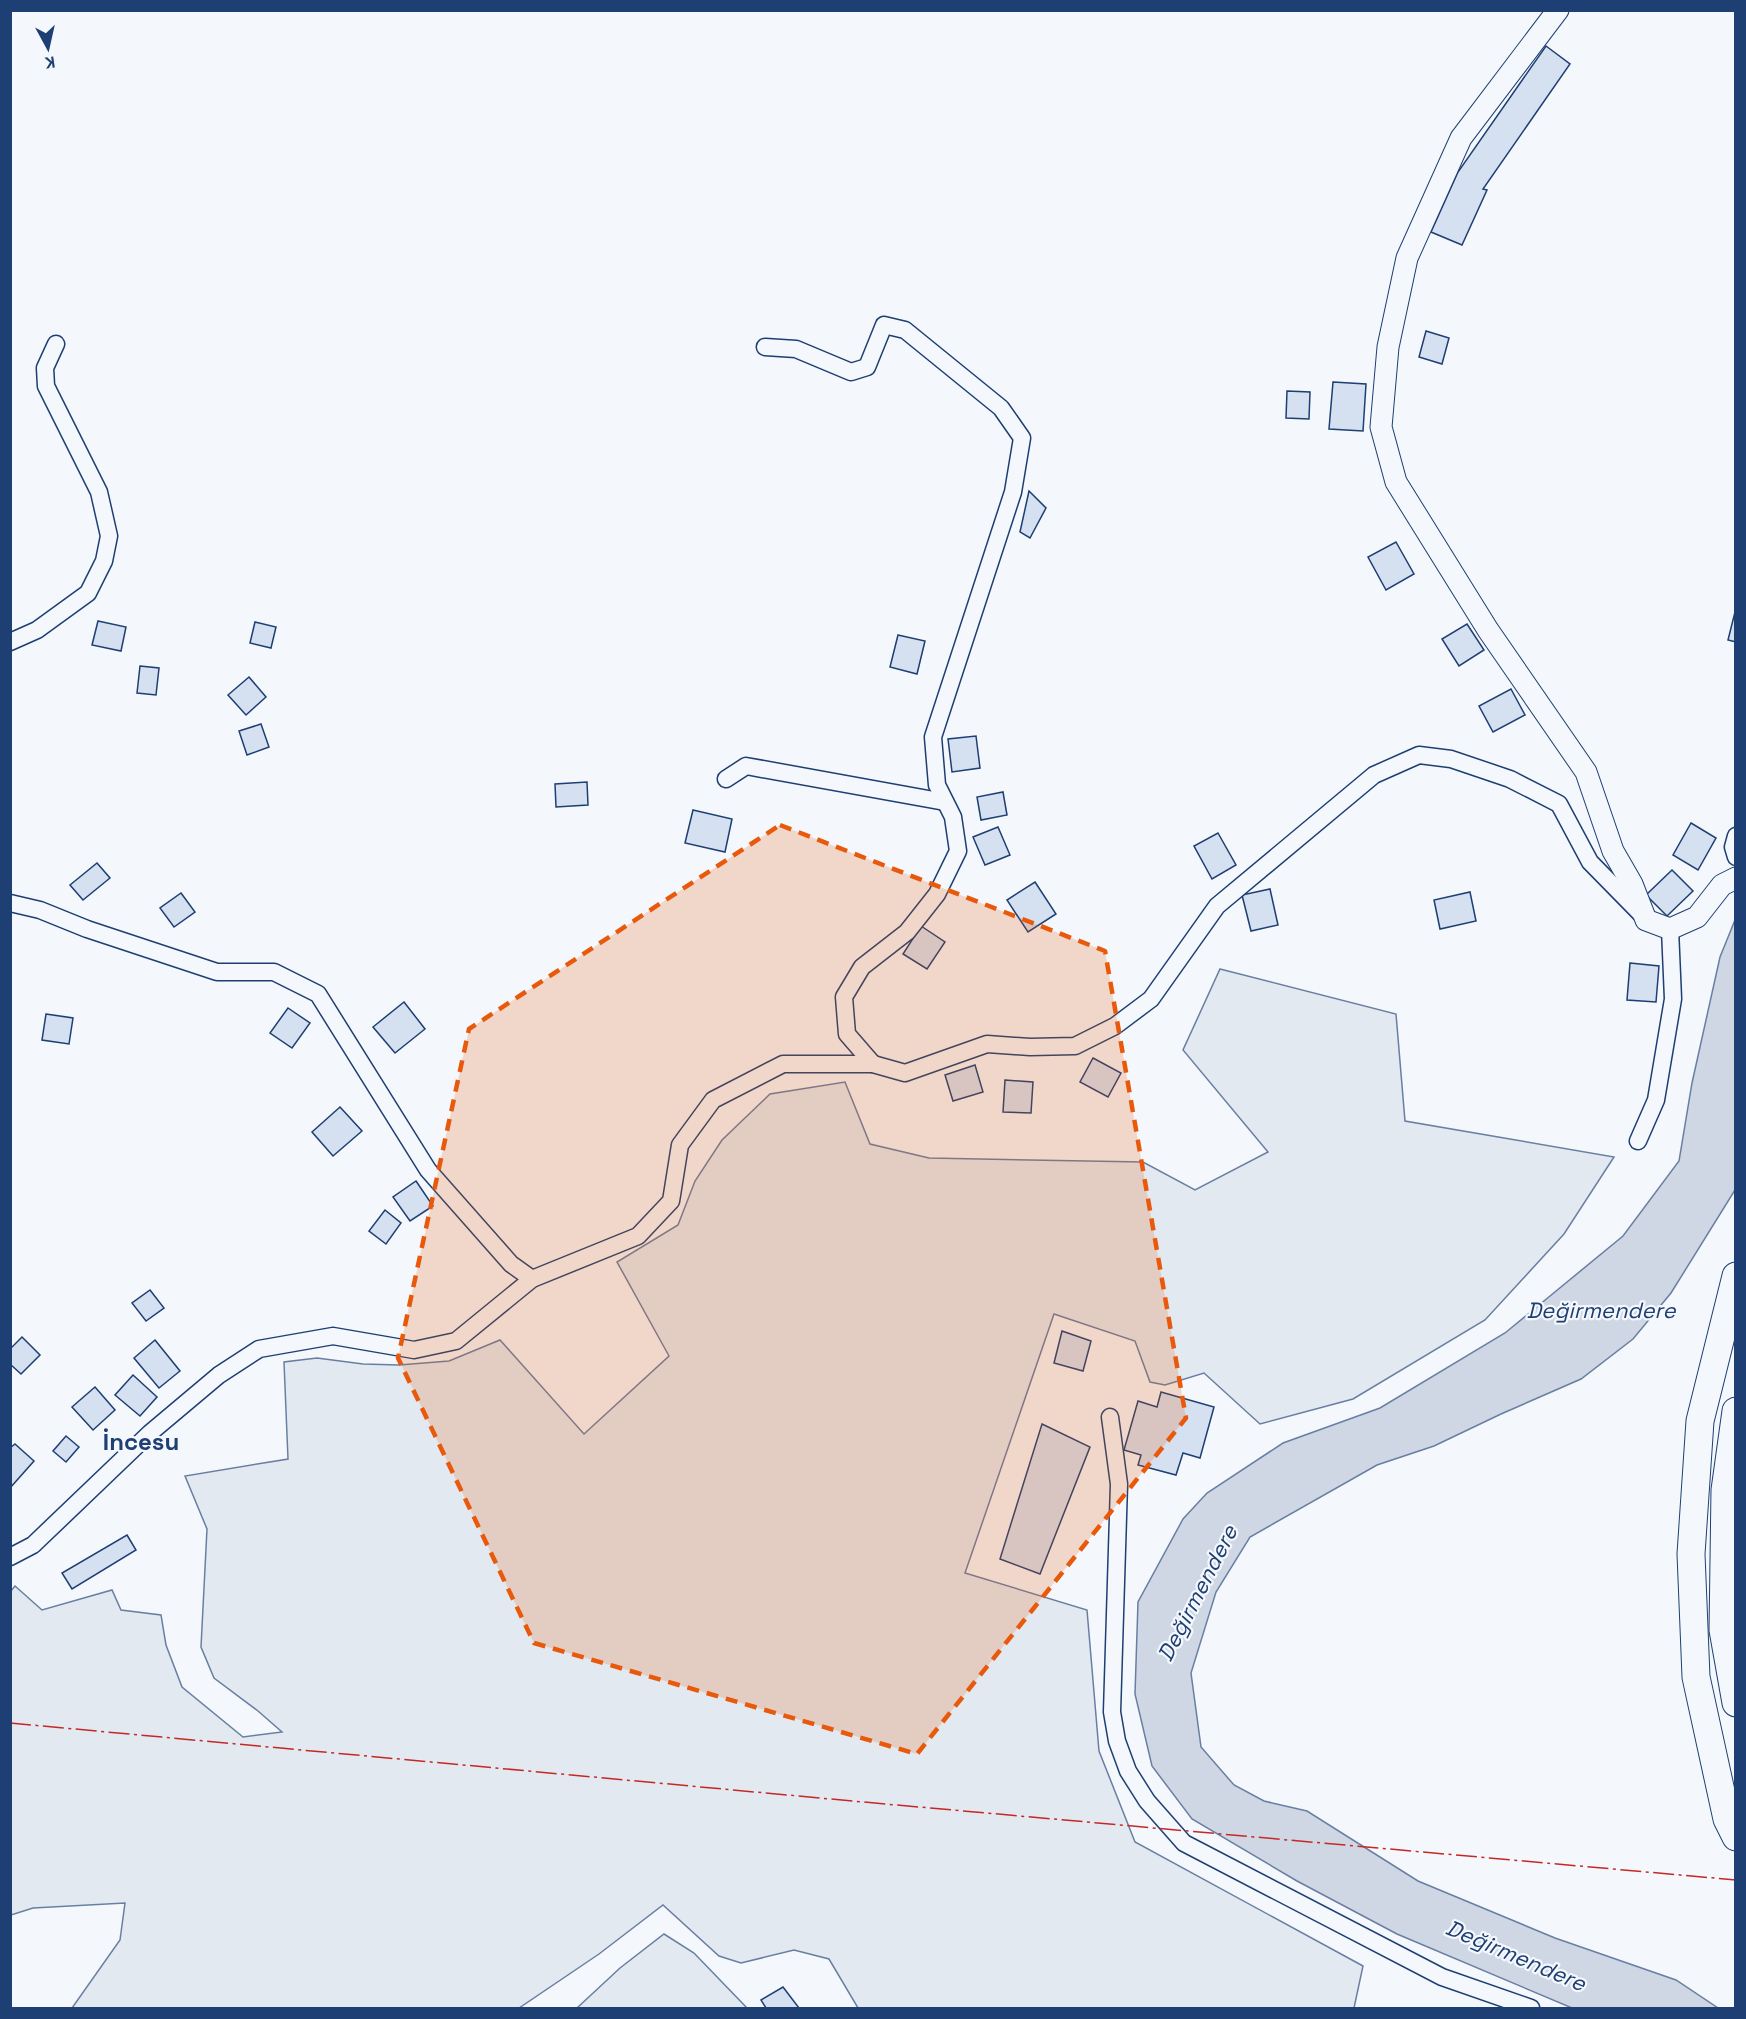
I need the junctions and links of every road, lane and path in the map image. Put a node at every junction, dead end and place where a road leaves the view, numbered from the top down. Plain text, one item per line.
1 (1558, 10) edge
2 (56, 344) dead end
3 (765, 347) dead end
4 (10, 642) edge
5 (726, 779) dead end
6 (945, 802) junction
7 (1736, 836) edge
8 (1736, 857) edge
9 (1736, 878) edge
10 (10, 903) edge
11 (1646, 920) junction
12 (1670, 929) junction
13 (873, 1064) junction
14 (1638, 1141) dead end
15 (1736, 1276) edge
16 (532, 1279) junction
17 (1736, 1411) edge
18 (1110, 1417) dead end
19 (10, 1557) edge
20 (1736, 1703) edge
21 (1736, 1837) edge
22 (1531, 2008) edge

1 - 11 street
2 - 4 street
3 - 6 street
5 - 6 street
6 - 13 street
7 - 8 street
9 - 12 street
10 - 16 street
11 - 12 street
11 - 13 street
12 - 14 street
13 - 16 street
15 - 21 highway
16 - 19 street
17 - 20 highway
18 - 22 street

